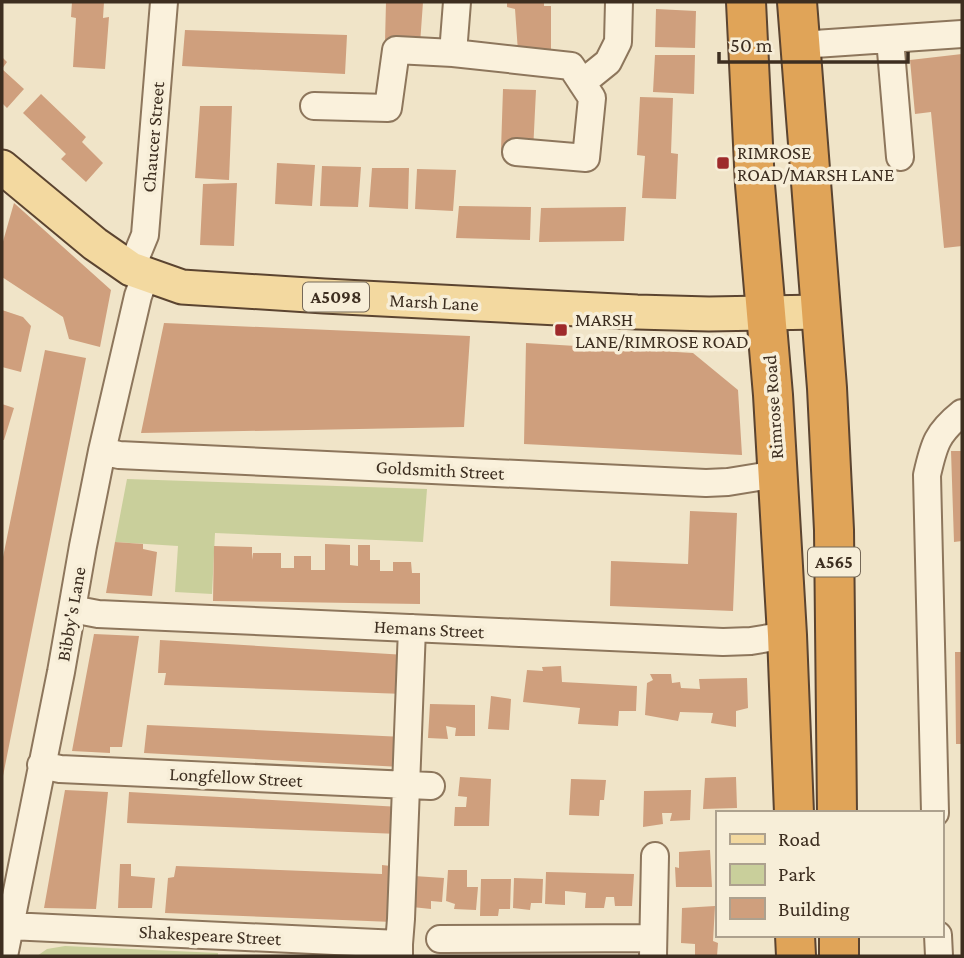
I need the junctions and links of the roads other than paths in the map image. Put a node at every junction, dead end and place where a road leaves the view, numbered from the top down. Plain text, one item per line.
1 (164, 2) edge
2 (457, 2) edge
3 (619, 2) edge
4 (746, 2) edge
5 (797, 2) edge
6 (962, 34) edge
7 (890, 39) junction
8 (800, 45) junction
9 (453, 52) junction
10 (582, 83) junction
11 (314, 106) dead end
12 (516, 152) dead end
13 (900, 157) dead end
14 (3, 176) edge
15 (139, 271) junction
16 (821, 312) junction
17 (767, 314) junction
18 (962, 413) edge
19 (102, 451) junction
20 (777, 474) junction
21 (72, 609) junction
22 (412, 628) junction
23 (787, 635) junction
24 (41, 765) junction
25 (419, 786) junction
26 (793, 811) edge
27 (837, 811) edge
28 (935, 811) edge
29 (655, 856) dead end
30 (9, 926) junction
31 (795, 937) edge
32 (839, 937) edge
33 (938, 937) edge
34 (440, 939) dead end
35 (653, 947) edge
36 (399, 950) edge
37 (4, 956) edge
38 (796, 956) edge
39 (839, 956) edge
40 (939, 956) edge

1 - 15 street, Chaucer Street
2 - 9 street
3 - 10 street
4 - 17 highway, Rimrose Road / A565
5 - 8 highway, A565
6 - 7 street
7 - 8 street
7 - 13 street
8 - 16 highway, A565
9 - 10 street
9 - 11 street
10 - 12 street
14 - 15 main road, Marsh Lane / A5098
15 - 17 main road, Marsh Lane / A5098
15 - 19 street, Bibby's Lane
16 - 17 main road, Marsh Lane / A5098
16 - 27 highway, A565
17 - 20 highway, Rimrose Road / A565
18 - 28 street
19 - 20 street, Goldsmith Street
19 - 21 street, Bibby's Lane
20 - 23 highway, Rimrose Road / A565
21 - 22 street, Hemans Street
21 - 24 street, Bibby's Lane
22 - 23 street, Hemans Street
22 - 25 street
23 - 26 highway, Rimrose Road / A565
24 - 25 street, Longfellow Street
24 - 30 street, Bibby's Lane
25 - 36 street
29 - 35 street
30 - 36 street, Shakespeare Street
30 - 37 street, Bibby's Lane
31 - 38 highway
32 - 39 highway
33 - 40 street
34 - 35 street

